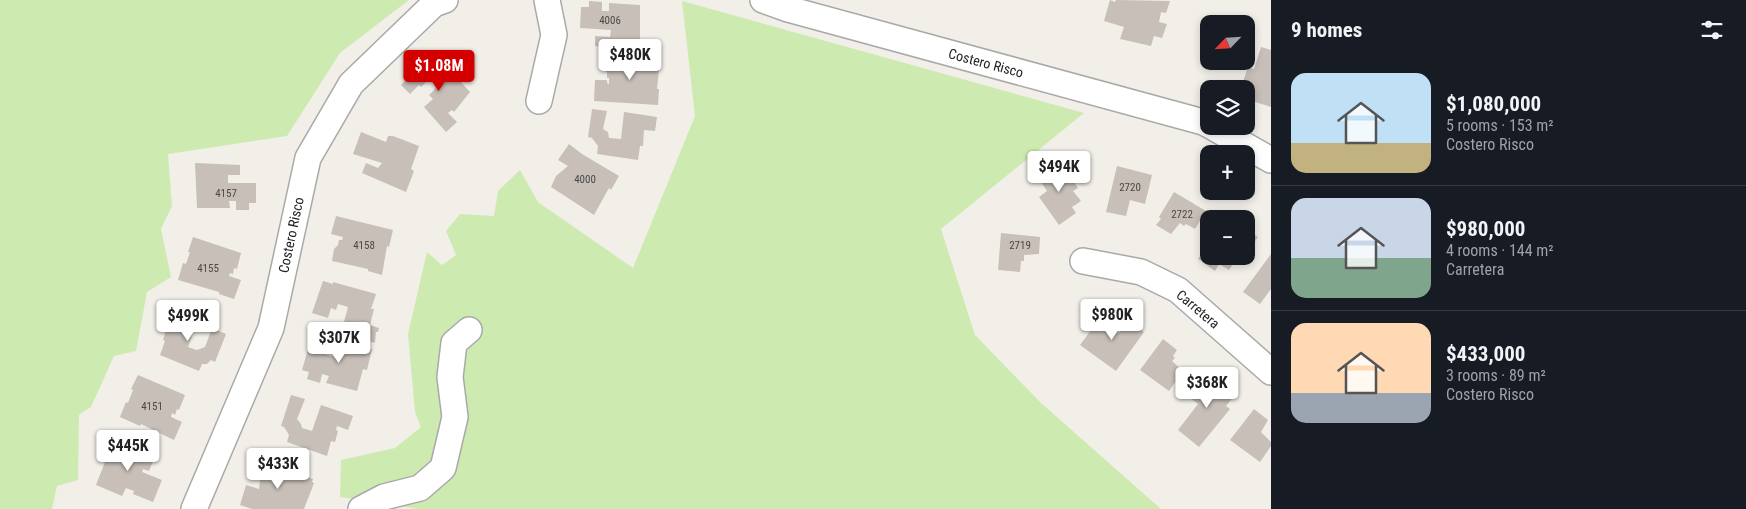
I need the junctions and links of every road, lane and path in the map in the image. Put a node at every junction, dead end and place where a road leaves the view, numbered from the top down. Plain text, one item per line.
1 (441, 0) edge
2 (547, 0) edge
3 (764, 0) edge
4 (538, 102) dead end
5 (1200, 121) edge
6 (1226, 135) edge
7 (1271, 160) edge
8 (1083, 261) dead end
9 (470, 330) dead end
10 (1271, 372) edge
11 (194, 509) edge
12 (361, 509) edge

1 - 11 street, Costero Risco
2 - 4 street
3 - 5 street, Costero Risco
6 - 7 street, Costero Risco
8 - 10 street, Carretera
9 - 12 street

